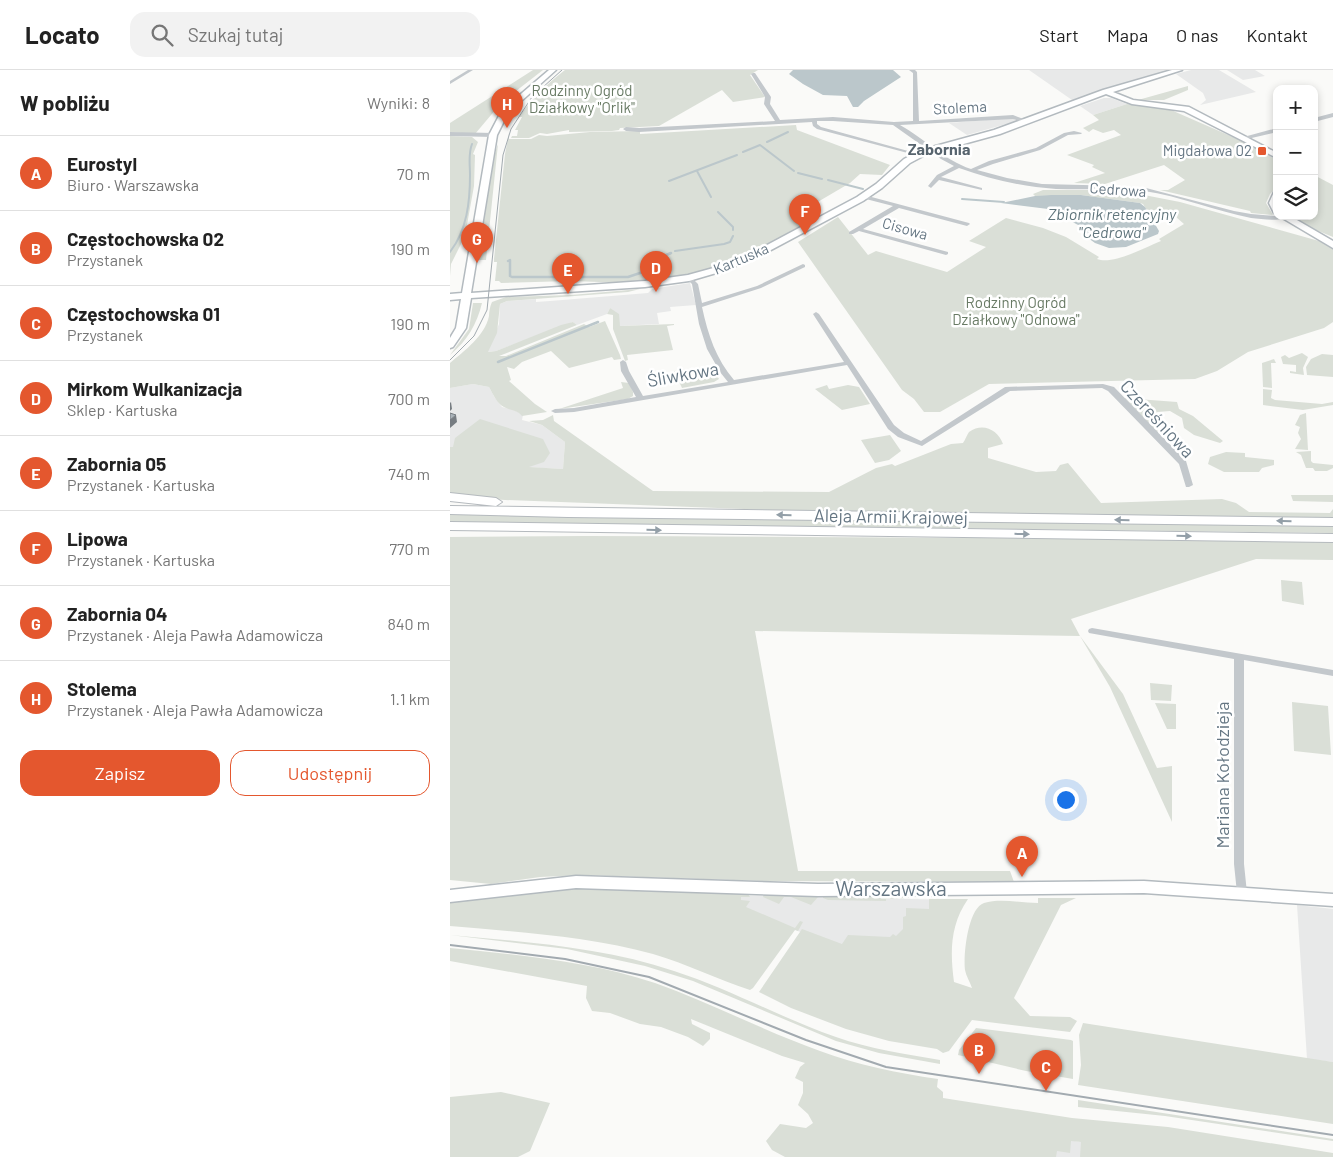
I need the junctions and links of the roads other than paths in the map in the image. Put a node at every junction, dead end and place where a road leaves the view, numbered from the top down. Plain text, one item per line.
1 (472, 70) edge
2 (553, 70) edge
3 (911, 70) edge
4 (1179, 70) edge
5 (753, 74) dead end
6 (450, 83) edge
7 (1106, 92) junction
8 (1333, 115) edge
9 (1318, 119) edge
10 (814, 121) junction
11 (1026, 121) junction
12 (916, 122) junction
13 (778, 123) junction
14 (894, 124) junction
15 (626, 129) dead end
16 (1273, 131) edge
17 (1079, 133) dead end
18 (450, 134) edge
19 (493, 136) junction
20 (1243, 138) junction
21 (931, 149) junction
22 (1273, 154) edge
23 (917, 155) junction
24 (958, 166) junction
25 (973, 170) junction
26 (938, 178) junction
27 (931, 186) dead end
28 (980, 189) dead end
29 (864, 197) junction
30 (898, 206) junction
31 (1273, 216) edge
32 (1290, 220) edge
33 (967, 224) dead end
34 (858, 228) junction
35 (851, 232) dead end
36 (1333, 245) edge
37 (946, 253) dead end
38 (803, 266) dead end
39 (689, 278) junction
40 (450, 292) edge
41 (466, 294) junction
42 (450, 297) edge
43 (699, 306) junction
44 (816, 314) dead end
45 (450, 345) edge
46 (623, 362) dead end
47 (849, 362) junction
48 (732, 382) junction
49 (640, 398) junction
50 (555, 411) dead end
51 (1189, 485) dead end
52 (450, 497) edge
53 (450, 510) edge
54 (718, 514) junction
55 (1333, 522) edge
56 (450, 526) edge
57 (605, 530) junction
58 (450, 535) edge
59 (1333, 538) edge
60 (1092, 631) dead end
61 (1239, 656) junction
62 (1333, 673) edge
63 (1242, 893) junction
64 (450, 896) edge
65 (1333, 900) edge

1 - 6 street
2 - 19 street
3 - 12 street
4 - 7 street, Kartuska
5 - 13 street
7 - 11 street, Kartuska
7 - 20 street
8 - 9 street
10 - 13 street, Stolema
10 - 14 street, Stolema
10 - 23 street
11 - 12 street, Stolema
11 - 21 street, Kartuska
12 - 14 street, Stolema
13 - 15 street, Stolema
14 - 21 street, Stolema
16 - 20 street
17 - 25 street
18 - 19 street
19 - 41 street
20 - 22 street
21 - 23 street, Kartuska
21 - 24 street, Cedrowa
23 - 29 street, Kartuska
24 - 25 street, Cedrowa
24 - 26 street
25 - 31 street, Cedrowa
26 - 27 street
26 - 28 street
29 - 30 street
29 - 39 street, Kartuska
30 - 33 street
30 - 34 street
32 - 36 street, Cedrowa
34 - 35 street
34 - 37 street, Cisowa
38 - 43 street
39 - 41 street, Kartuska
39 - 43 street
40 - 41 street, Kartuska
41 - 42 street, Kartuska
41 - 45 street
43 - 48 street
44 - 47 street, Czereśniowa
46 - 49 street, Śliwkowa
47 - 48 street
47 - 51 street, Czereśniowa
48 - 49 street, Śliwkowa
49 - 50 street, Śliwkowa
52 - 54 main road
53 - 54 main road, Aleja Armii Krajowej
55 -> 54 main road, Aleja Armii Krajowej
56 - 57 main road, Aleja Armii Krajowej
57 - 58 main road
57 -> 59 main road, Aleja Armii Krajowej
60 - 61 street
61 - 62 street
61 - 63 street, Mariana Kołodzieja
63 - 64 street, Warszawska
63 - 65 street, Warszawska

